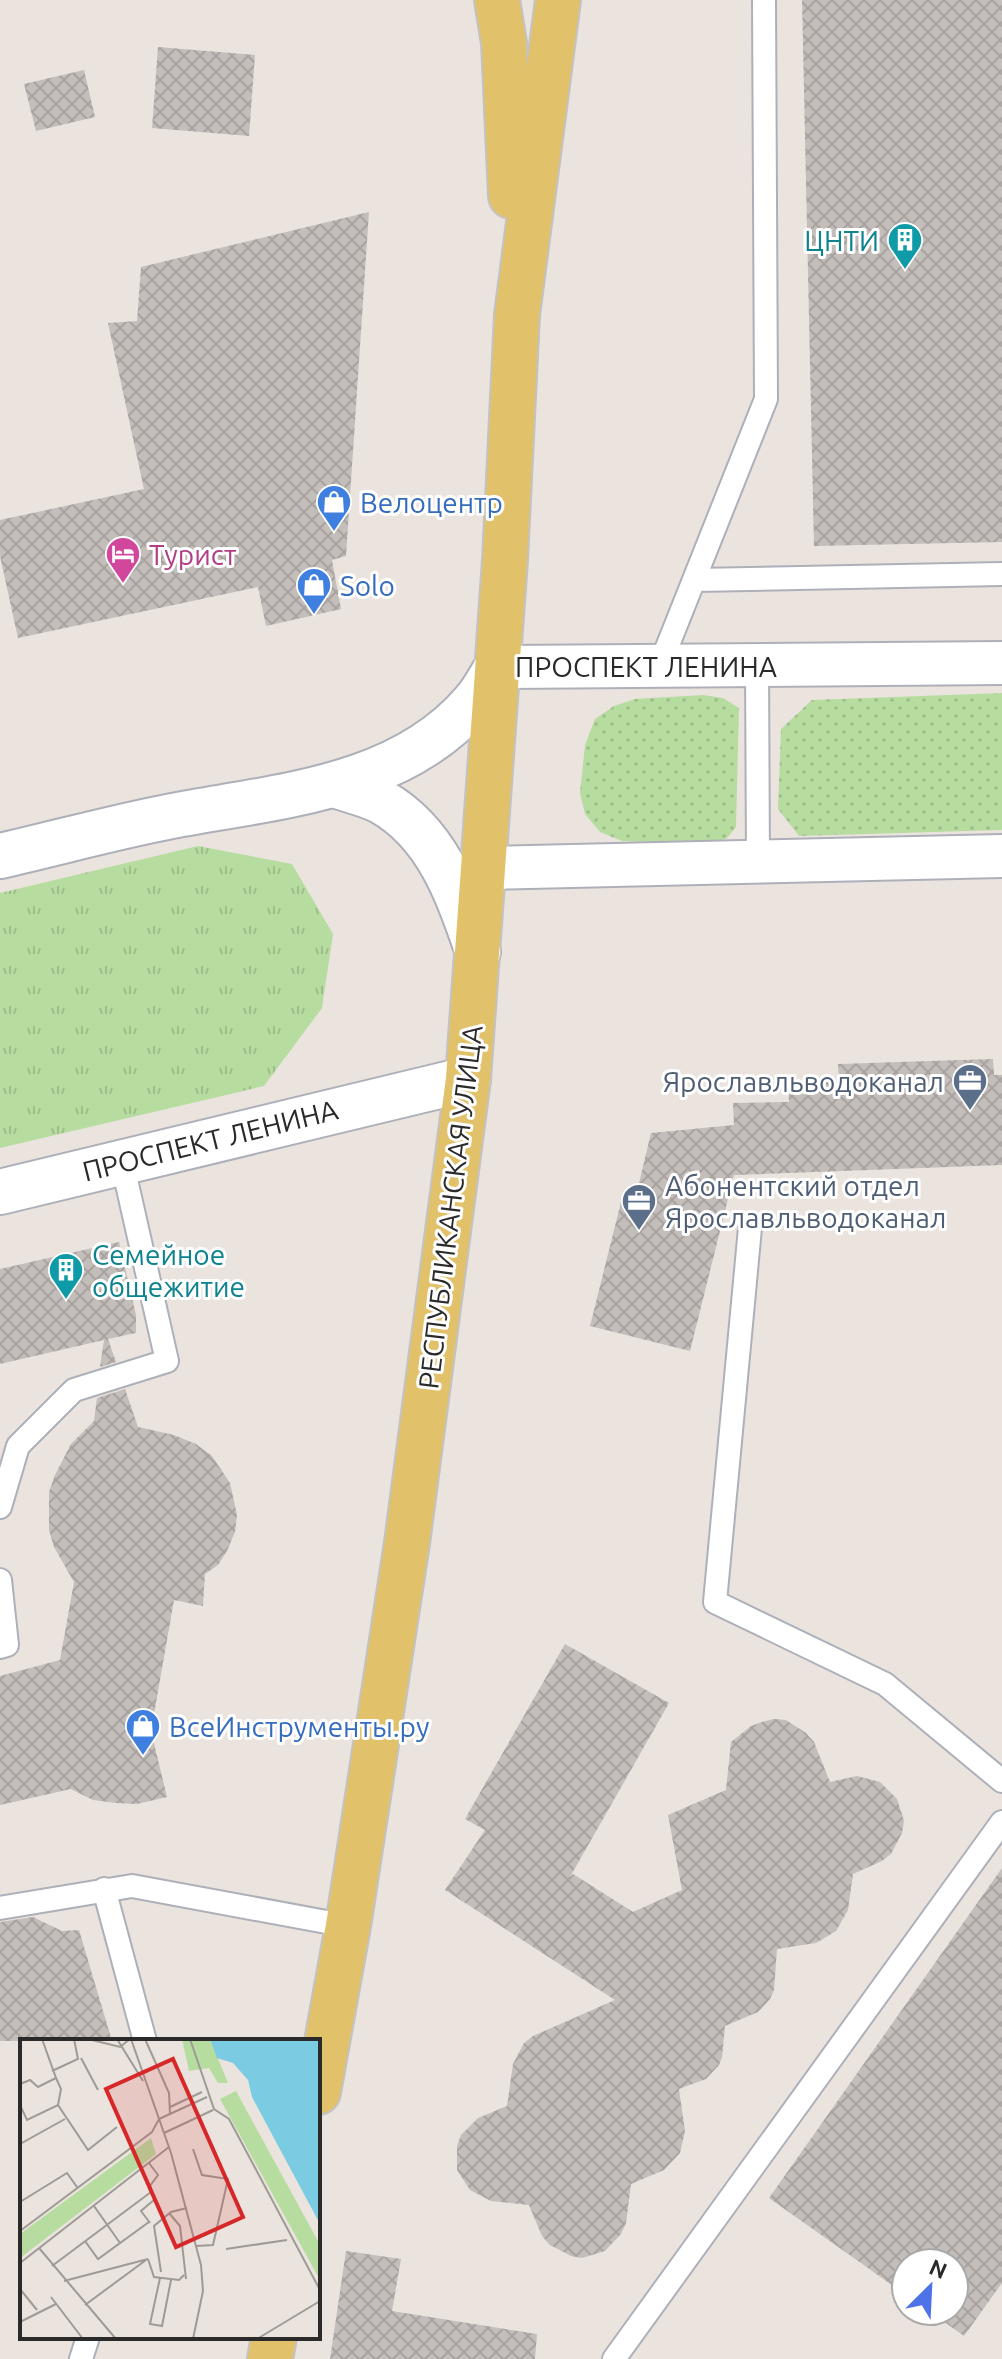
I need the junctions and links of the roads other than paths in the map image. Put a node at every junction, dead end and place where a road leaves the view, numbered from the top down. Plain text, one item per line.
1 (497, 0) edge
2 (558, 0) edge
3 (764, 0) edge
4 (517, 315) junction
5 (1002, 574) edge
6 (695, 580) junction
7 (1002, 663) edge
8 (660, 665) junction
9 (757, 665) junction
10 (497, 667) junction
11 (335, 785) junction
12 (0, 856) edge
13 (1002, 856) edge
14 (758, 861) junction
15 (485, 868) junction
16 (478, 952) junction
17 (468, 1079) junction
18 (122, 1162) junction
19 (0, 1192) edge
20 (750, 1228) dead end
21 (0, 1507) edge
22 (0, 1580) edge
23 (0, 1647) edge
24 (1002, 1781) edge
25 (1002, 1822) edge
26 (104, 1889) junction
27 (0, 1908) edge
28 (348, 1926) junction
29 (144, 2039) edge
30 (320, 2081) edge
31 (87, 2339) edge
32 (274, 2339) edge
33 (81, 2359) edge
34 (270, 2359) edge
35 (614, 2359) edge

1 - 4 main road, РЕСПУБЛИКАНСКАЯ УЛИЦА
2 - 4 main road, РЕСПУБЛИКАНСКАЯ УЛИЦА
3 - 6 lane
4 - 10 main road, РЕСПУБЛИКАНСКАЯ УЛИЦА
5 - 6 lane
6 - 8 lane
7 - 9 street, ПРОСПЕКТ ЛЕНИНА
8 - 9 street, ПРОСПЕКТ ЛЕНИНА
8 - 10 street, ПРОСПЕКТ ЛЕНИНА
9 - 14 lane
10 - 11 main road, ПРОСПЕКТ ЛЕНИНА
10 - 15 main road, РЕСПУБЛИКАНСКАЯ УЛИЦА
11 - 12 main road, ПРОСПЕКТ ЛЕНИНА
11 - 16 main road
13 - 14 street
14 - 15 street
15 - 16 main road, РЕСПУБЛИКАНСКАЯ УЛИЦА
16 - 17 main road, РЕСПУБЛИКАНСКАЯ УЛИЦА
17 - 18 main road, ПРОСПЕКТ ЛЕНИНА
17 - 28 main road, РЕСПУБЛИКАНСКАЯ УЛИЦА
18 - 19 main road, ПРОСПЕКТ ЛЕНИНА
18 - 21 lane
20 - 24 lane
22 - 23 lane
25 - 35 lane
26 - 27 lane
26 - 28 lane
26 - 29 lane
28 - 30 main road, РЕСПУБЛИКАНСКАЯ УЛИЦА
31 - 33 lane
32 - 34 main road

